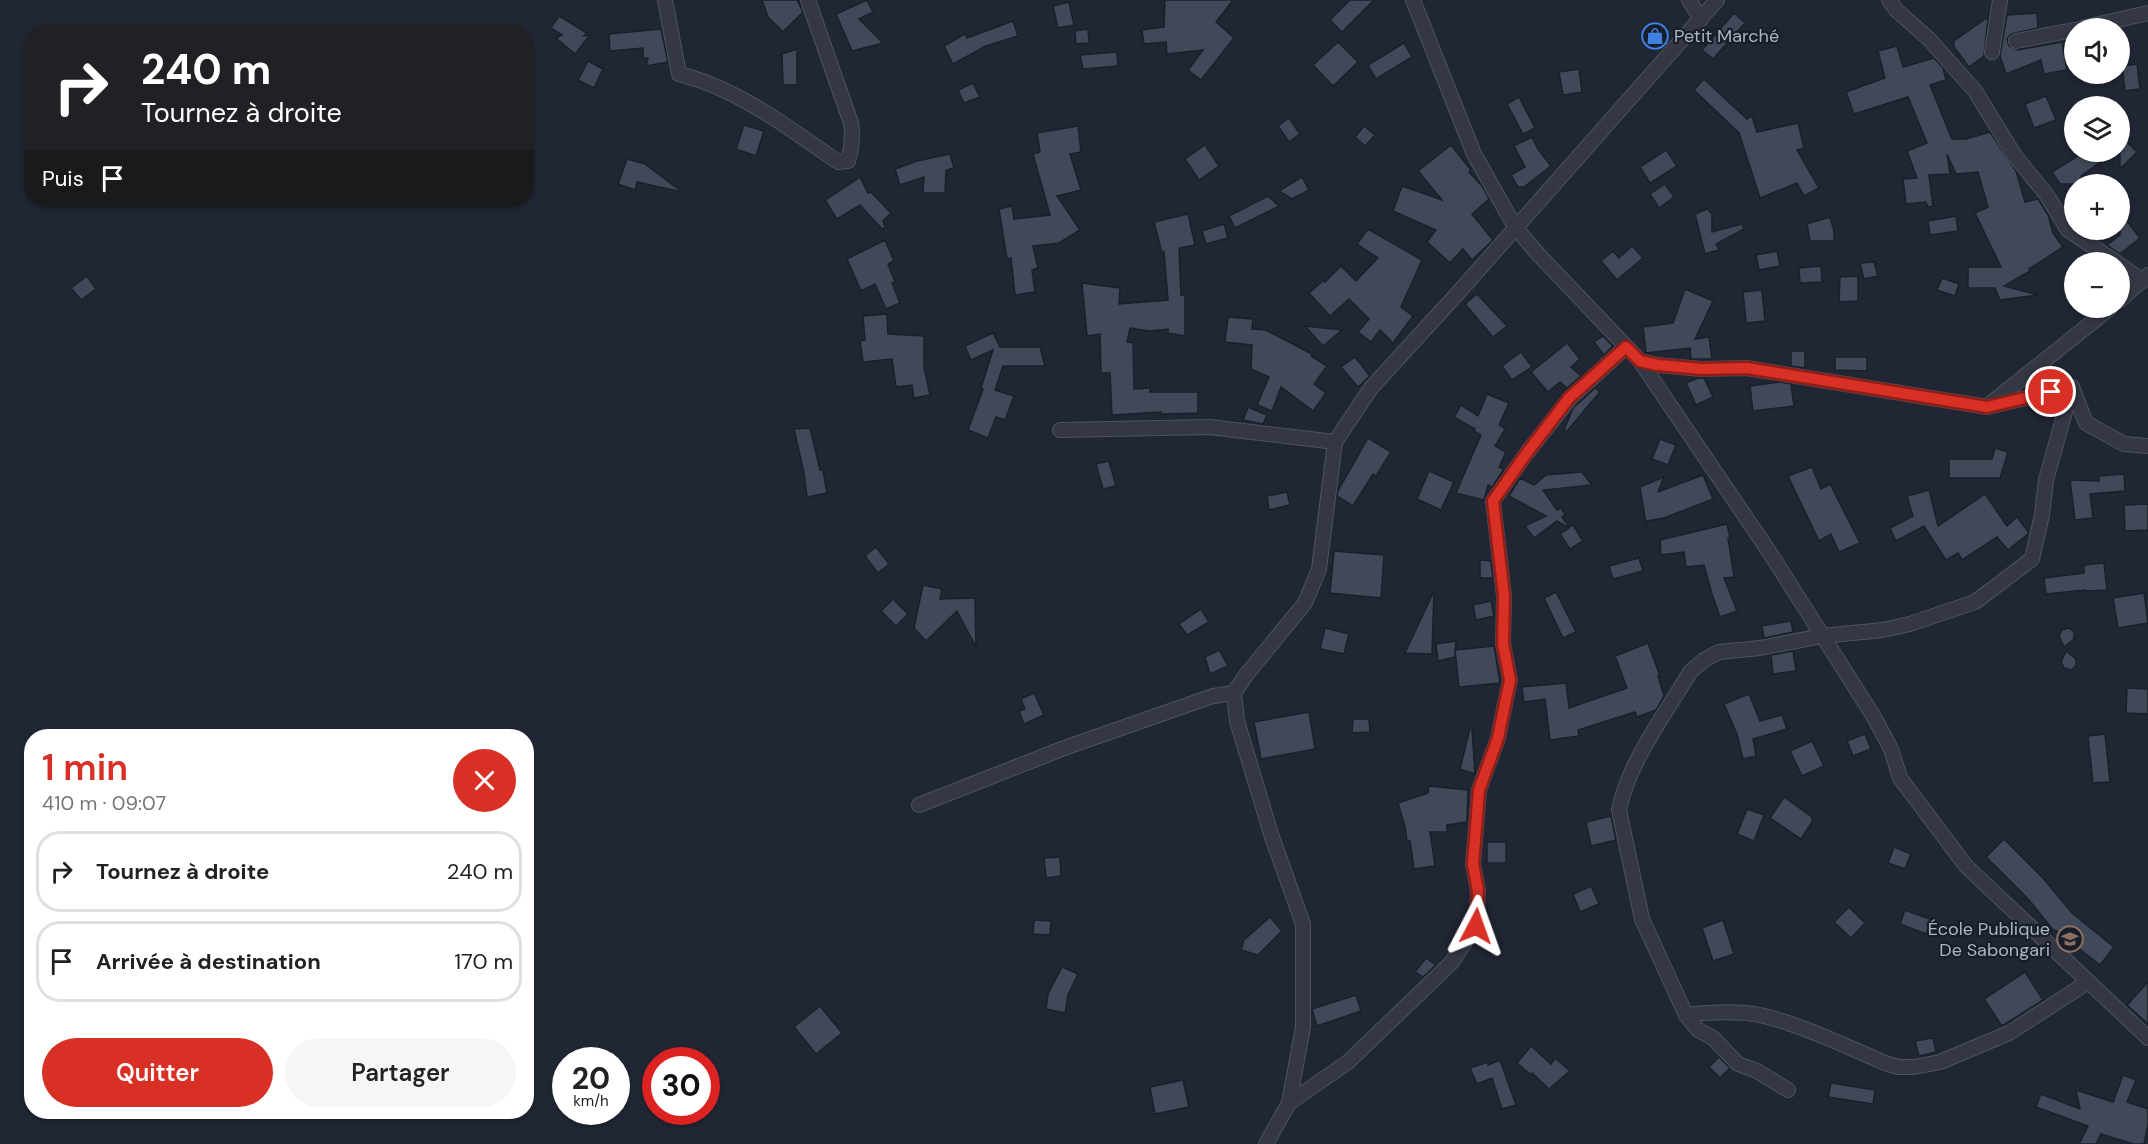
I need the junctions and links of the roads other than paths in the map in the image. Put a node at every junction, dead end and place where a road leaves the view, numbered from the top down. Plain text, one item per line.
1 (665, 0) edge
2 (808, 0) edge
3 (1413, 0) edge
4 (1689, 0) edge
5 (1717, 0) edge
6 (1889, 0) edge
7 (2000, 0) edge
8 (2148, 13) edge
9 (2126, 18) edge
10 (1701, 19) junction
11 (2064, 32) edge
12 (2016, 41) dead end
13 (1992, 52) dead end
14 (1515, 227) junction
15 (2100, 252) edge
16 (2130, 270) edge
17 (2146, 278) edge
18 (2130, 292) edge
19 (2098, 318) edge
20 (1626, 347) junction
21 (1640, 361) junction
22 (2072, 387) junction
23 (1987, 407) junction
24 (1060, 430) dead end
25 (1335, 442) junction
26 (2148, 446) edge
27 (1822, 636) junction
28 (1234, 693) junction
29 (919, 804) dead end
30 (2088, 982) junction
31 (1686, 1015) junction
32 (2148, 1038) edge
33 (1788, 1090) dead end
34 (1289, 1103) junction
35 (1266, 1144) edge

1 - 2 street
3 - 14 street
4 - 10 street
5 - 10 street
6 - 15 street
7 - 13 street
8 - 9 street
10 - 14 street
11 - 12 street
14 - 20 street
14 - 25 street
16 - 17 street
17 - 18 street
19 - 23 street
20 - 21 street
20 - 34 street
21 - 23 street
21 - 27 street
22 - 23 street
22 - 26 street
22 - 27 street
24 - 25 street
25 - 28 street
27 - 30 street
27 - 31 street
28 - 29 street
28 - 34 street
30 - 31 street
30 - 32 street
31 - 33 street
34 - 35 street

